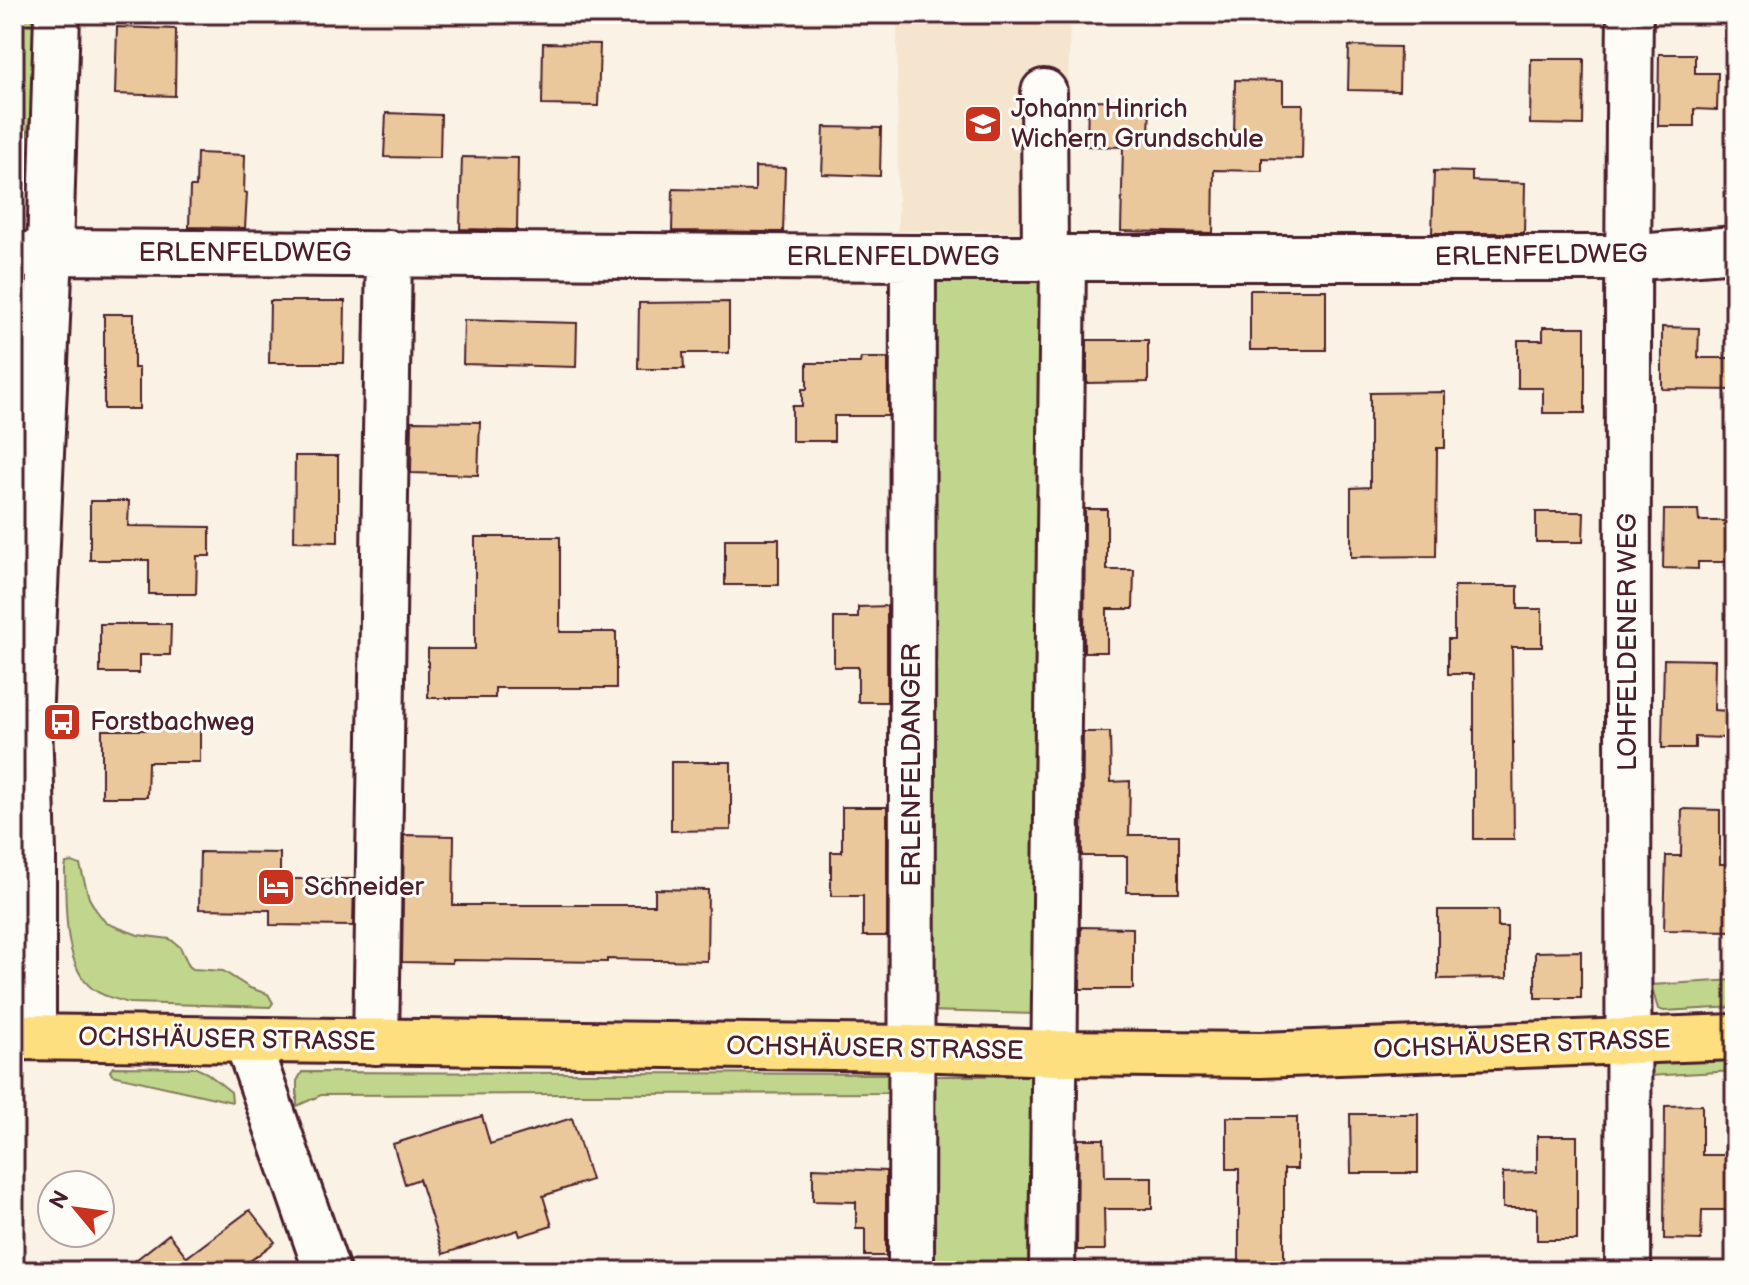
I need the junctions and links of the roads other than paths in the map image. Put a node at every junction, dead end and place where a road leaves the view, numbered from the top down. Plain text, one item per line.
1 (57, 14) edge
2 (1630, 14) edge
3 (1044, 92) dead end
4 (1735, 249) edge
5 (389, 253) junction
6 (32, 254) edge
7 (913, 258) junction
8 (1054, 258) junction
9 (1627, 258) junction
10 (24, 1037) edge
11 (1735, 1037) edge
12 (247, 1041) junction
13 (376, 1042) junction
14 (1629, 1042) junction
15 (912, 1048) junction
16 (1055, 1053) junction
17 (327, 1271) edge
18 (911, 1271) edge
19 (1052, 1271) edge
20 (1628, 1271) edge

1 - 6 street
2 - 9 street, LOHFELDENER WEG
3 - 8 street
4 - 9 street, ERLENFELDWEG
5 - 6 street, ERLENFELDWEG
5 - 7 street, ERLENFELDWEG
5 - 13 street
6 - 10 street
7 - 8 street, ERLENFELDWEG
7 - 15 street, ERLENFELDANGER
8 - 9 street, ERLENFELDWEG
8 - 16 street
9 - 14 street, LOHFELDENER WEG
10 - 12 main road, OCHSHÄUSER STRASSE
11 - 14 main road, OCHSHÄUSER STRASSE
12 - 13 main road, OCHSHÄUSER STRASSE
12 - 17 street
13 - 15 main road, OCHSHÄUSER STRASSE
14 - 16 main road, OCHSHÄUSER STRASSE
14 - 20 street, LOHFELDENER WEG
15 - 16 main road, OCHSHÄUSER STRASSE
15 - 18 street, ERLENFELDANGER
16 - 19 street

